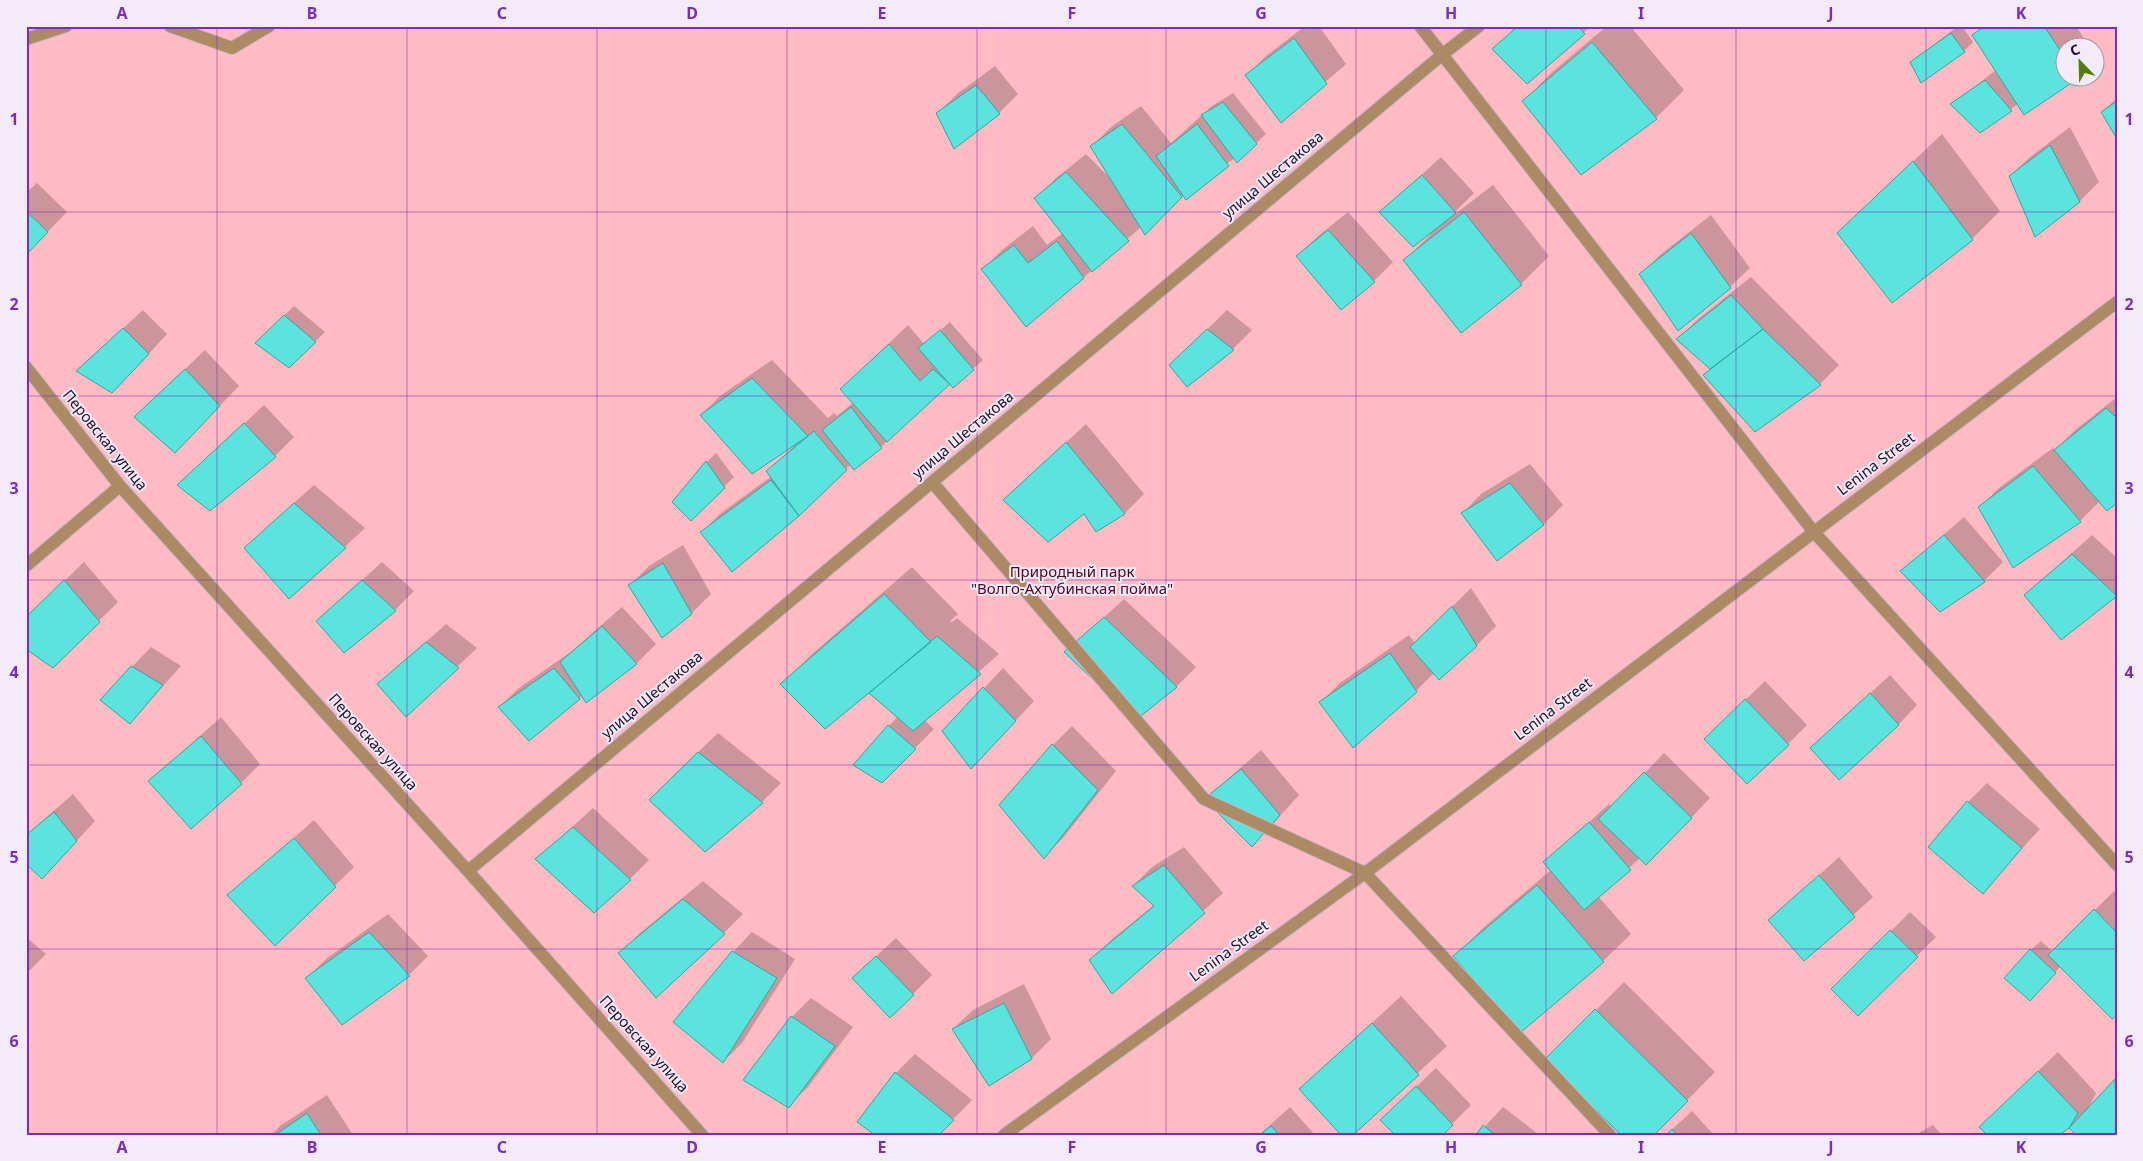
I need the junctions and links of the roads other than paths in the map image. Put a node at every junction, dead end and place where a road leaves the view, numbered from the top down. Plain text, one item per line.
1 (66, 26) edge
2 (170, 26) edge
3 (269, 26) edge
4 (1420, 26) edge
5 (1480, 26) edge
6 (26, 39) edge
7 (1443, 54) junction
8 (2117, 302) edge
9 (26, 367) edge
10 (932, 482) junction
11 (120, 486) junction
12 (1813, 531) junction
13 (26, 566) edge
14 (2117, 866) edge
15 (468, 871) junction
16 (1364, 873) junction
17 (702, 1135) edge
18 (1004, 1135) edge
19 (1610, 1135) edge

1 - 6 street
2 - 3 street
4 - 7 street
5 - 7 street, улица Шестакова
7 - 10 street, улица Шестакова
7 - 12 street
8 - 12 street, Lenina Street
9 - 11 street, Перовская улица
10 - 15 street, улица Шестакова
10 - 16 street
11 - 13 street
11 - 15 street, Перовская улица
12 - 14 street
12 - 16 street, Lenina Street
15 - 17 street, Перовская улица
16 - 18 street, Lenina Street
16 - 19 street

